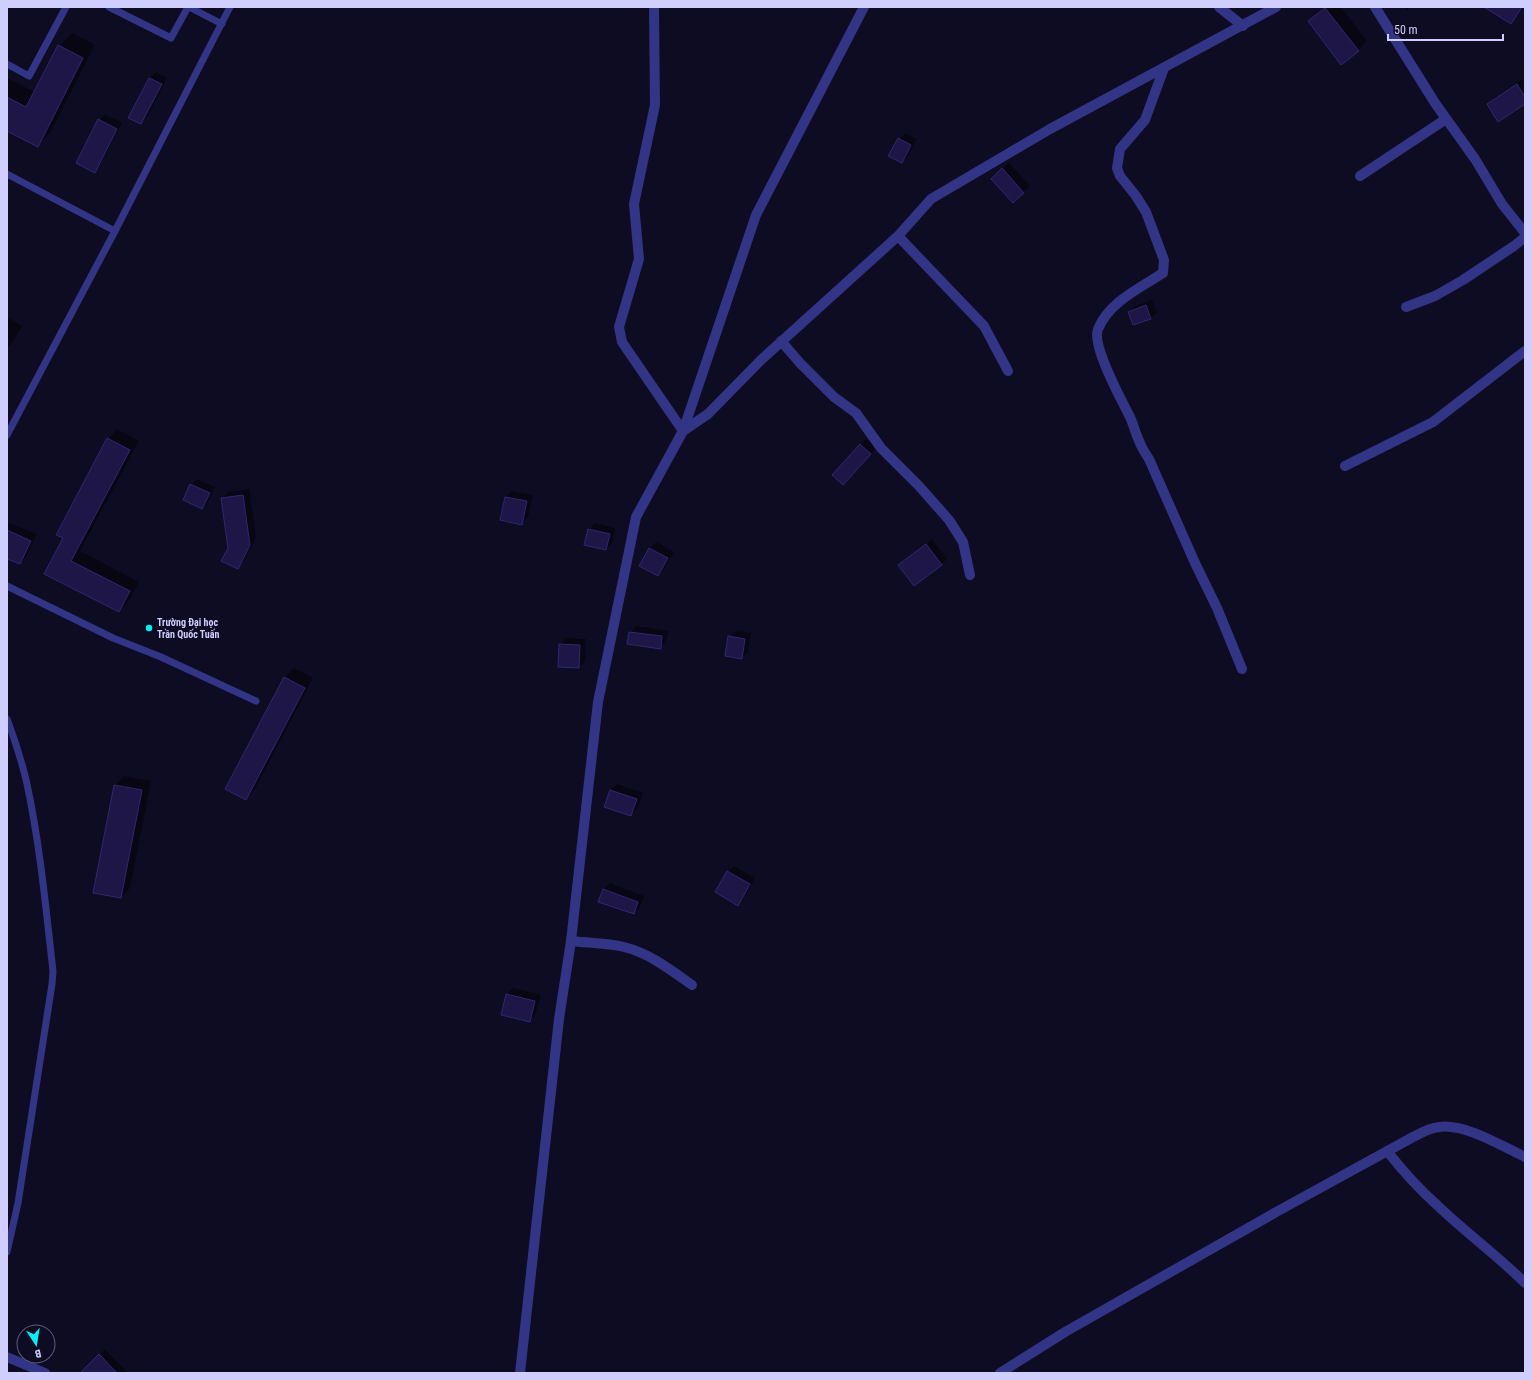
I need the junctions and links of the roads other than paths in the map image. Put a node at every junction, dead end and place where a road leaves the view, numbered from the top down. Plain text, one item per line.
1 (66, 7) edge
2 (109, 7) edge
3 (188, 7) edge
4 (230, 7) edge
5 (654, 7) edge
6 (864, 7) edge
7 (1219, 7) edge
8 (1276, 7) edge
9 (1375, 7) edge
10 (222, 24) junction
11 (1243, 26) junction
12 (7, 64) edge
13 (1164, 68) junction
14 (1446, 119) junction
15 (7, 174) edge
16 (1360, 176) dead end
17 (115, 231) junction
18 (1525, 233) edge
19 (898, 236) junction
20 (1525, 237) edge
21 (1406, 307) dead end
22 (781, 341) junction
23 (1525, 351) edge
24 (1008, 371) dead end
25 (683, 431) junction
26 (7, 435) edge
27 (1345, 466) dead end
28 (970, 574) dead end
29 (7, 586) edge
30 (1242, 669) dead end
31 (256, 701) dead end
32 (7, 719) edge
33 (571, 941) junction
34 (692, 985) dead end
35 (1387, 1151) junction
36 (1525, 1157) edge
37 (7, 1252) edge
38 (1525, 1283) edge
39 (7, 1357) edge
40 (45, 1373) edge
41 (520, 1373) edge
42 (1000, 1373) edge

1 - 12 lane
2 - 3 lane
3 - 10 lane
4 - 10 lane
5 - 25 street
6 - 25 street
7 - 11 street
8 - 11 street
9 - 14 street
10 - 17 lane
11 - 13 street
13 - 19 street
13 - 30 street
14 - 16 street
14 - 18 street
15 - 17 lane
17 - 26 lane
19 - 22 street
19 - 24 street
20 - 21 street
22 - 25 street
22 - 28 street
23 - 27 street
25 - 33 street
29 - 31 lane
32 - 37 lane
33 - 34 street
33 - 41 street
35 - 36 street
35 - 38 street
35 - 42 street
39 - 40 street

